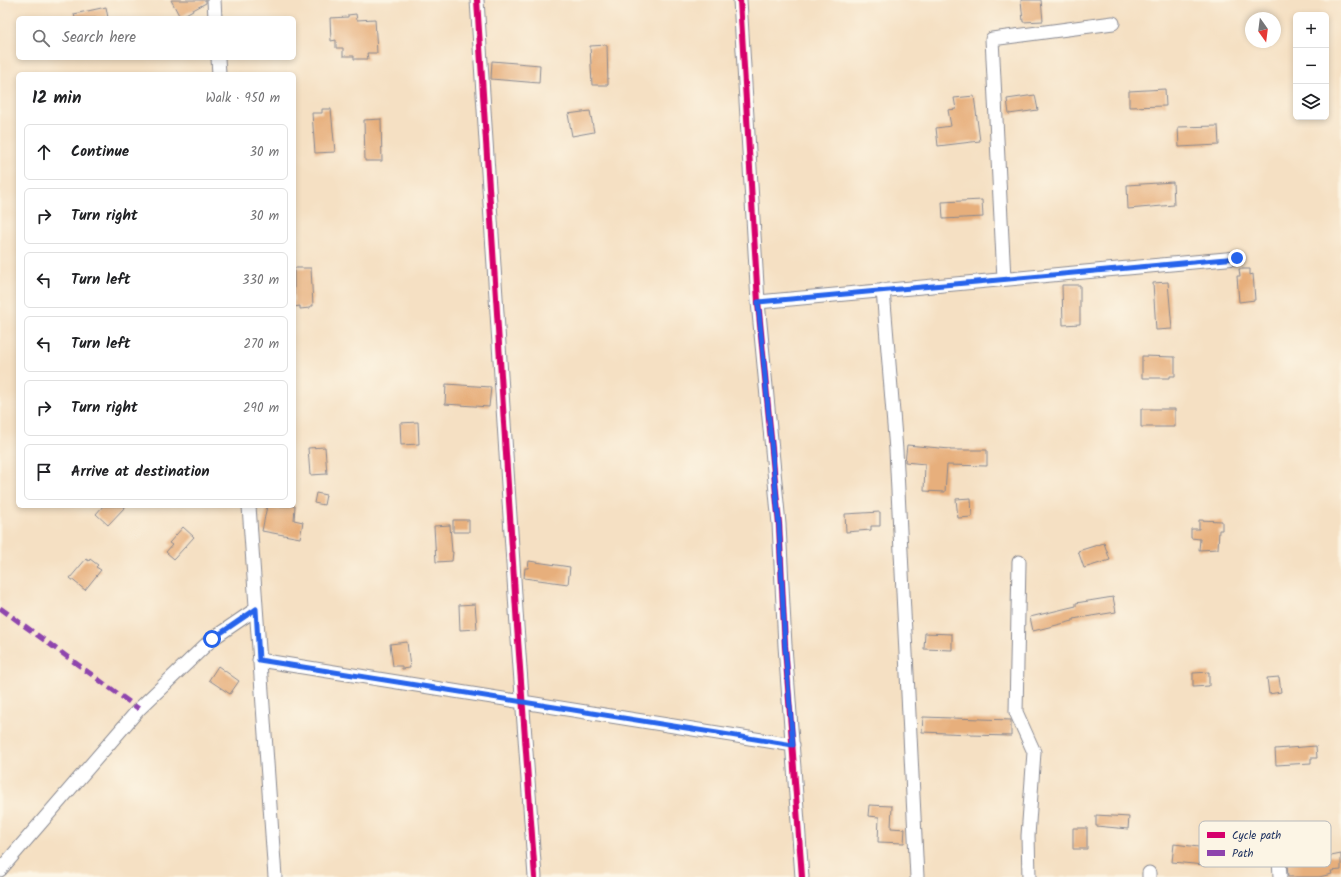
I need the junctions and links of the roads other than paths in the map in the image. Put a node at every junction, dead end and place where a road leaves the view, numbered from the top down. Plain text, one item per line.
1 (214, 0) edge
2 (478, 0) edge
3 (740, 0) edge
4 (215, 16) edge
5 (1113, 23) dead end
6 (218, 60) edge
7 (219, 72) edge
8 (1237, 258) dead end
9 (1004, 280) junction
10 (883, 290) junction
11 (758, 302) junction
12 (248, 508) edge
13 (1019, 562) dead end
14 (256, 609) junction
15 (259, 660) junction
16 (523, 701) junction
17 (793, 745) junction
18 (1280, 867) edge
19 (0, 870) edge
20 (275, 877) edge
21 (535, 877) edge
22 (802, 877) edge
23 (917, 877) edge
24 (1029, 877) edge
25 (1280, 877) edge

1 - 4 street
2 - 16 street
3 - 11 street
5 - 9 street
6 - 7 street
8 - 9 street
9 - 10 street
10 - 11 street
10 - 23 street
11 - 17 street
12 - 14 street
13 - 24 street
14 - 15 street
14 - 19 street
15 - 16 street
15 - 20 street
16 - 17 street
16 - 21 street
17 - 22 street
18 - 25 street

